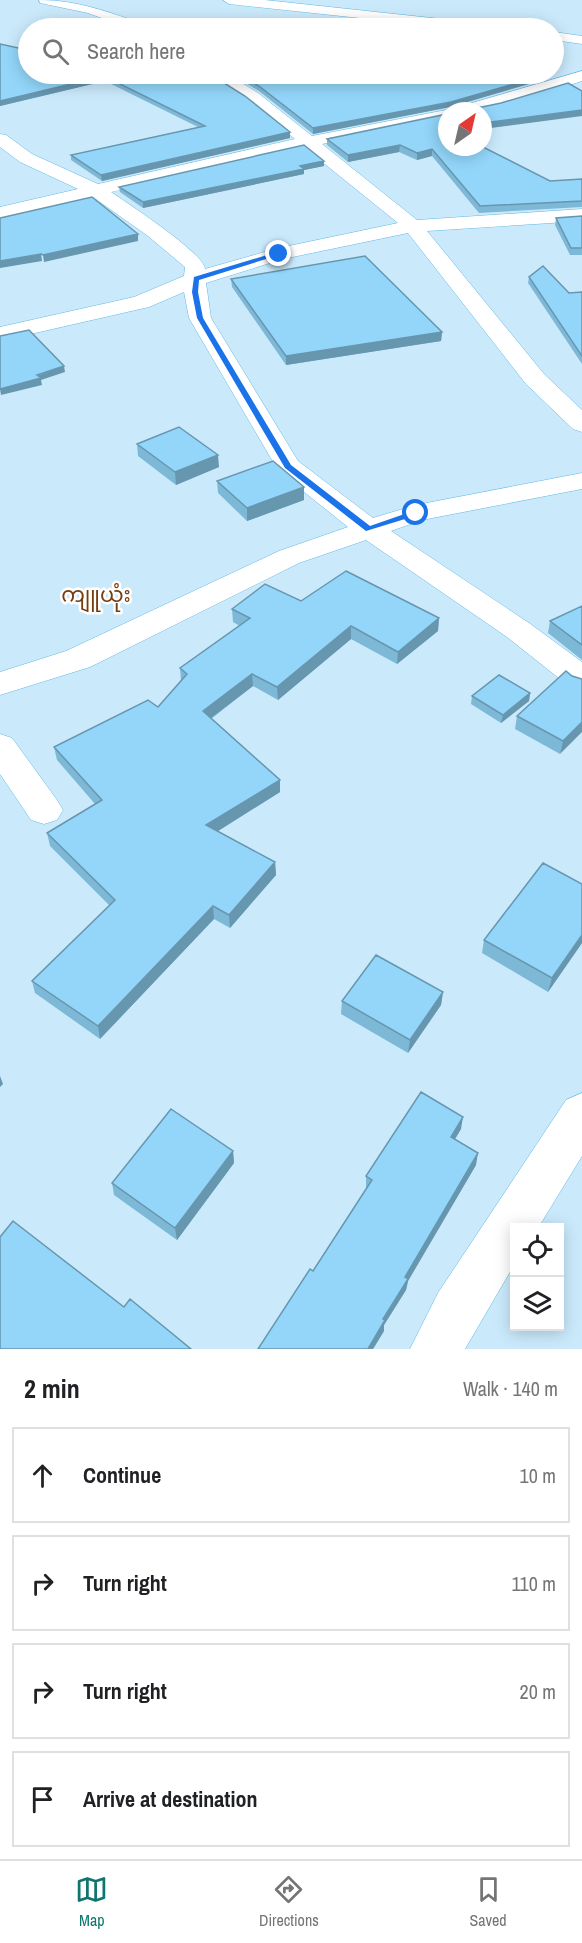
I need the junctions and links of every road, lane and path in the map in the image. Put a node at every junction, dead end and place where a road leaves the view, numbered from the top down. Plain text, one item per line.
1 (45, 0) edge
2 (229, 0) edge
3 (115, 18) edge
4 (396, 18) edge
5 (564, 37) edge
6 (582, 40) edge
7 (582, 76) edge
8 (564, 82) edge
9 (233, 84) edge
10 (557, 84) edge
11 (492, 104) edge
12 (438, 115) edge
13 (0, 139) edge
14 (309, 142) junction
15 (96, 190) junction
16 (0, 213) edge
17 (582, 215) edge
18 (413, 226) junction
19 (196, 279) junction
20 (0, 333) edge
21 (582, 424) edge
22 (582, 481) edge
23 (369, 529) junction
24 (582, 679) edge
25 (0, 684) edge
26 (0, 747) edge
27 (44, 810) dead end
28 (582, 1115) edge
29 (437, 1349) edge

1 - 3 street
2 - 4 street
5 - 6 street
7 - 8 street
9 - 14 street
10 - 11 street
12 - 14 street
13 - 15 street
14 - 15 street
14 - 18 street
15 - 16 street
15 - 19 street
17 - 18 street
18 - 19 street
18 - 21 street
19 - 20 street
19 - 23 street
22 - 23 street
23 - 24 street
23 - 25 street
26 - 27 street
28 - 29 street

